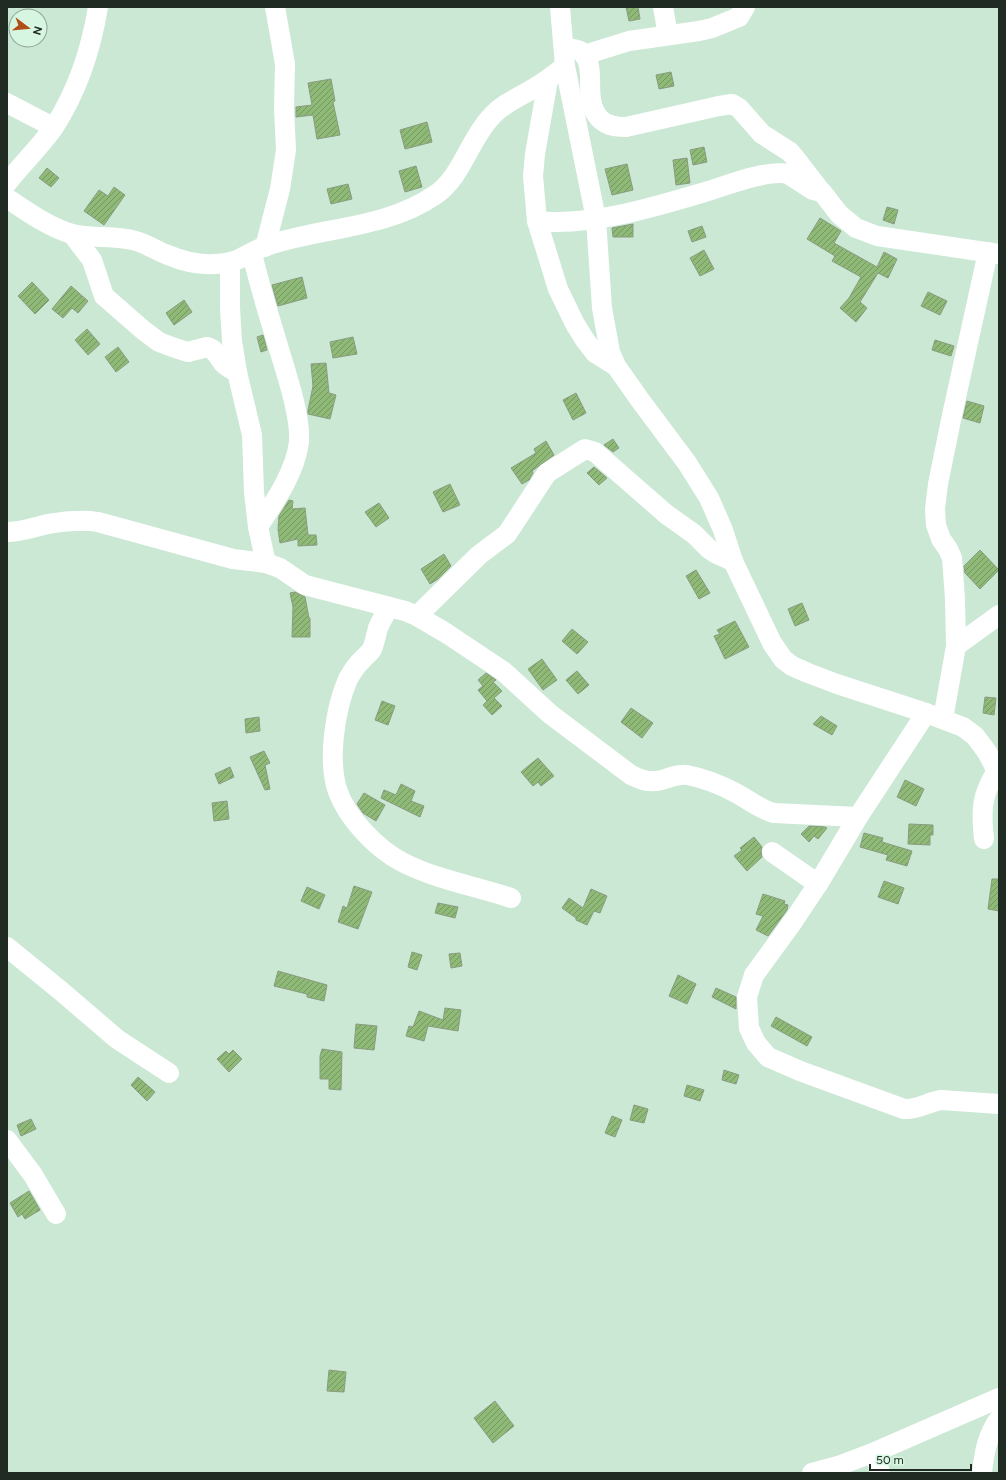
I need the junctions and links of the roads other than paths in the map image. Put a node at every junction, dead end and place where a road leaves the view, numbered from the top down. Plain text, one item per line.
1 (98, 7) edge
2 (275, 7) edge
3 (560, 7) edge
4 (663, 7) edge
5 (745, 7) edge
6 (668, 35) junction
7 (584, 55) junction
8 (565, 57) junction
9 (548, 80) junction
10 (7, 103) edge
11 (53, 127) junction
12 (7, 183) edge
13 (822, 192) junction
14 (7, 198) edge
15 (596, 219) junction
16 (537, 221) junction
17 (72, 234) junction
18 (259, 250) junction
19 (994, 253) edge
20 (230, 264) junction
21 (616, 366) junction
22 (237, 372) junction
23 (258, 527) junction
24 (7, 532) edge
25 (733, 561) junction
26 (266, 563) junction
27 (389, 607) junction
28 (999, 615) edge
29 (417, 616) junction
30 (956, 646) junction
31 (935, 716) junction
32 (998, 773) edge
33 (858, 817) junction
34 (984, 839) dead end
35 (772, 852) dead end
36 (818, 884) junction
37 (511, 898) dead end
38 (7, 947) edge
39 (170, 1073) dead end
40 (999, 1104) edge
41 (7, 1140) edge
42 (56, 1214) dead end
43 (999, 1398) edge
44 (999, 1419) edge
45 (875, 1452) junction
46 (812, 1473) edge
47 (880, 1473) edge
48 (982, 1473) edge

1 - 11 street
2 - 18 street
3 - 8 street
4 - 6 street
5 - 6 street
6 - 7 street
7 - 8 street
7 - 13 street
8 - 9 street
8 - 15 street
9 - 16 street
9 - 18 street
10 - 11 street
11 - 12 street
13 - 15 street
13 - 19 street
14 - 17 street
15 - 16 street
15 - 21 street
16 - 21 street
17 - 20 street
17 - 22 street
18 - 20 street
18 - 23 street
19 - 30 street
20 - 22 street
21 - 25 street
22 - 23 street
23 - 26 street
24 - 26 street
25 - 29 street
25 - 31 street
26 - 27 street
27 - 29 street
27 - 37 street
28 - 30 street
29 - 33 street
30 - 31 street
31 - 32 street
31 - 33 street
32 - 34 street
33 - 36 street
35 - 36 street
36 - 40 street
38 - 39 street
41 - 42 street
43 - 45 street
44 - 48 street
45 - 46 street
45 - 47 street

